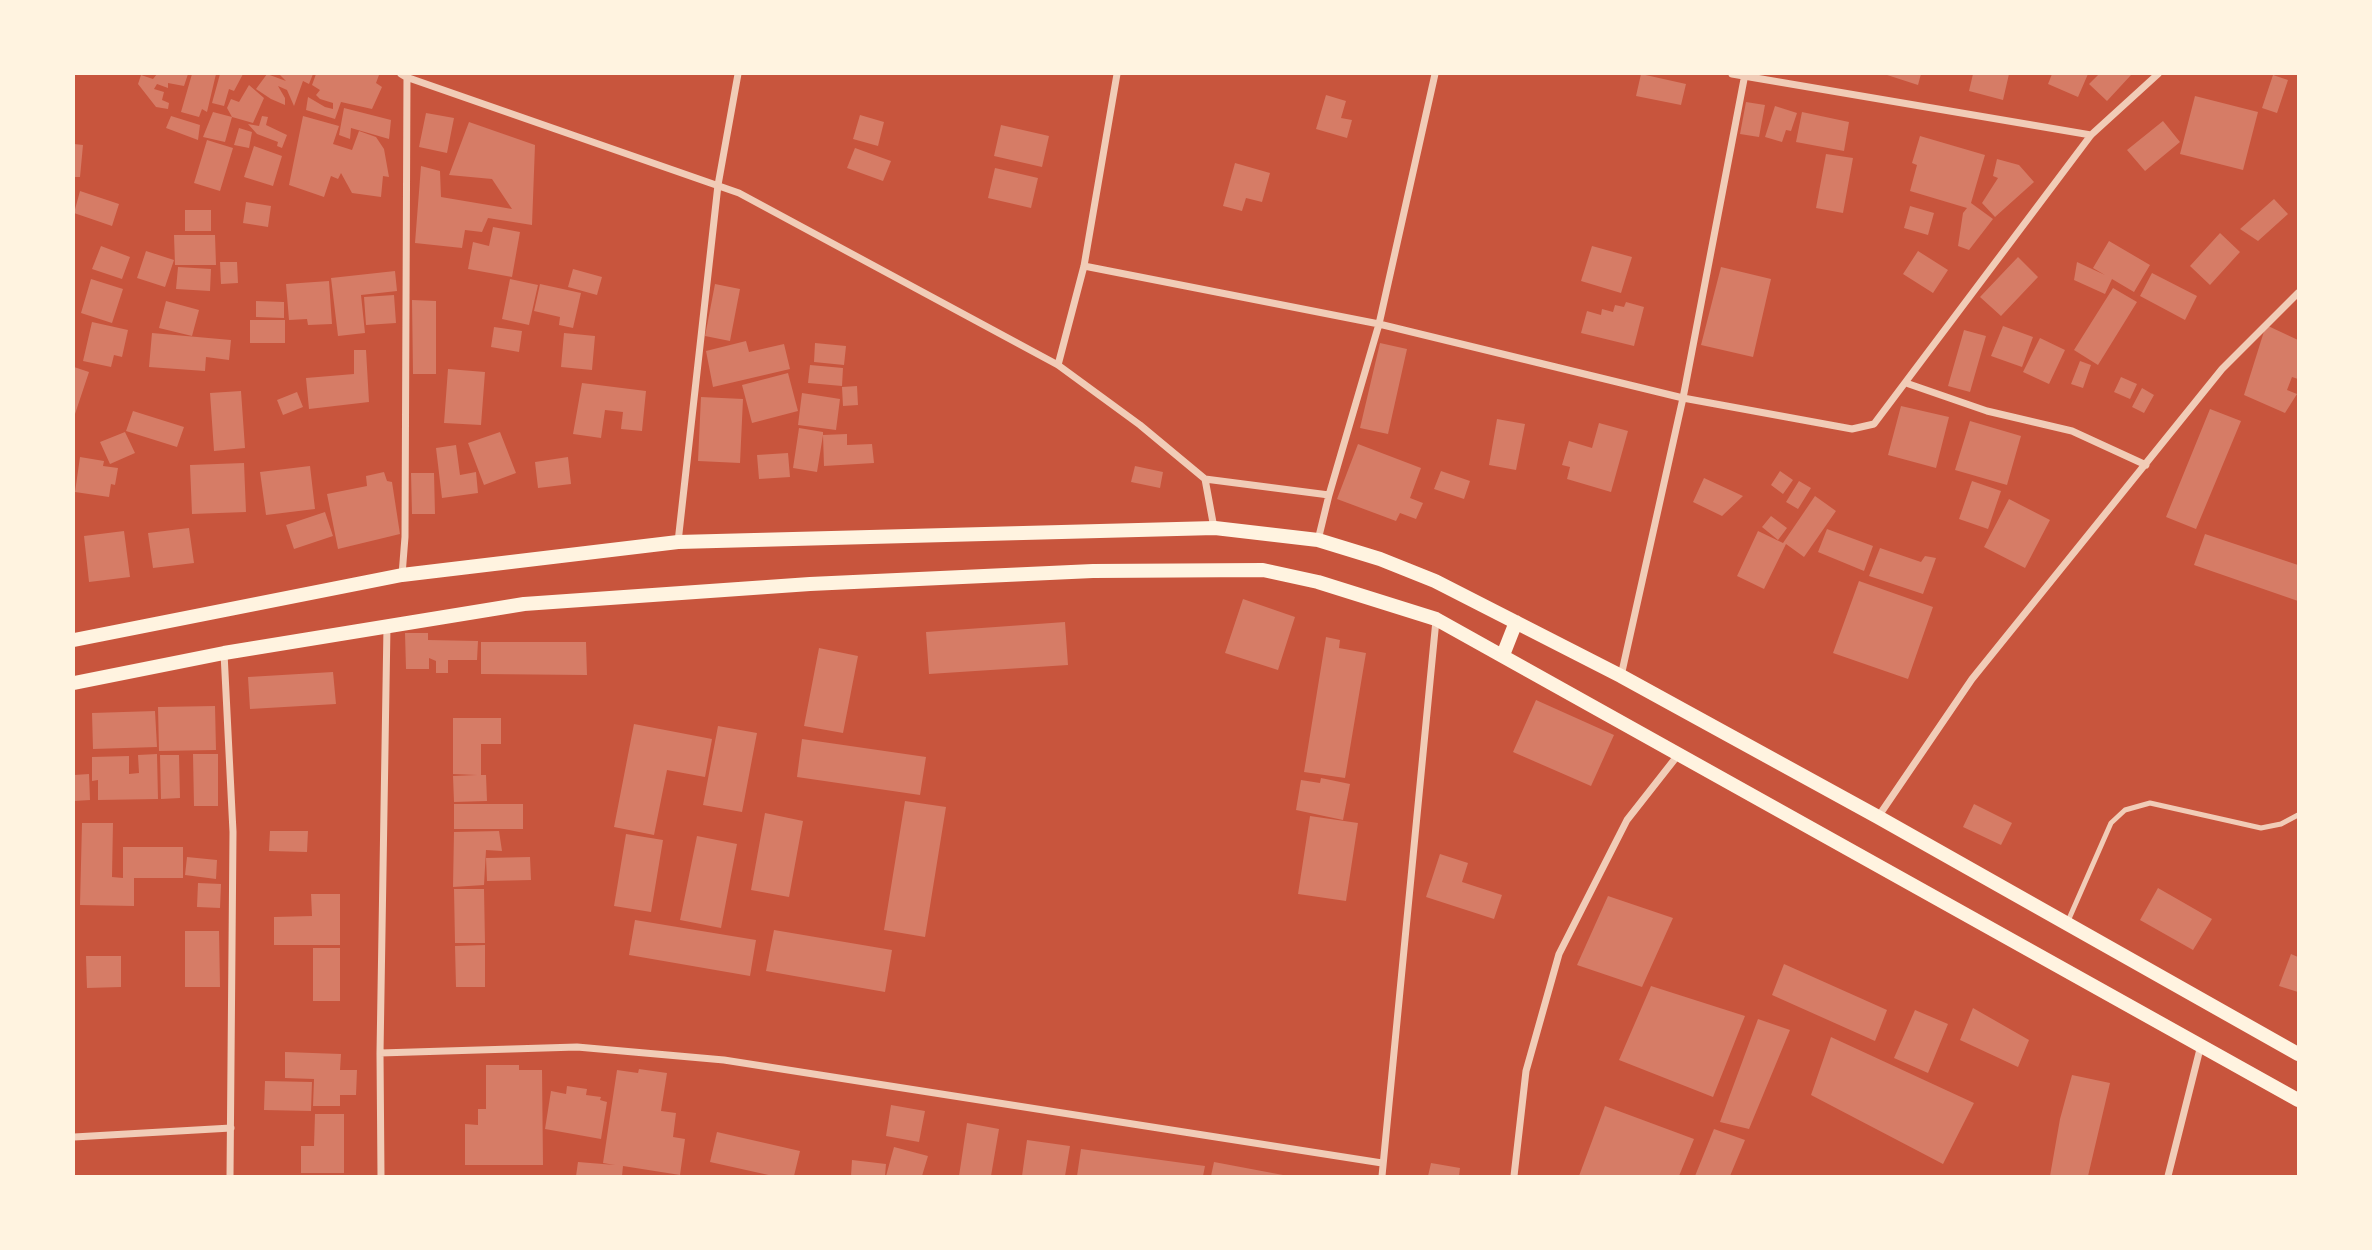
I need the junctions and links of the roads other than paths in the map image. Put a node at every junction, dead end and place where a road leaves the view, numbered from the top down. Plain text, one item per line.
1 (738, 74) edge
2 (1117, 74) edge
3 (1435, 74) edge
4 (1732, 74) edge
5 (2158, 74) edge
6 (405, 75) edge
7 (1745, 75) edge
8 (2091, 135) junction
9 (718, 185) junction
10 (1084, 266) junction
11 (2298, 293) edge
12 (1379, 324) junction
13 (1058, 365) junction
14 (1906, 383) junction
15 (1683, 398) junction
16 (2146, 465) junction
17 (1205, 479) junction
18 (1329, 495) junction
19 (1214, 528) junction
20 (1318, 540) junction
21 (678, 542) junction
22 (402, 575) junction
23 (1436, 619) junction
24 (1516, 622) junction
25 (387, 625) junction
26 (74, 640) edge
27 (224, 653) junction
28 (1503, 655) junction
29 (1621, 676) junction
30 (74, 682) edge
31 (1679, 754) junction
32 (2298, 815) edge
33 (1878, 817) junction
34 (2067, 923) junction
35 (2201, 1045) junction
36 (380, 1053) junction
37 (2298, 1054) edge
38 (2298, 1100) edge
39 (231, 1128) junction
40 (74, 1137) edge
41 (1382, 1164) junction
42 (230, 1177) edge
43 (382, 1177) edge
44 (1382, 1177) edge
45 (1514, 1177) edge
46 (2168, 1177) edge

1 - 9 street
2 - 10 street
3 - 12 street
4 - 7 street
5 - 8 street
6 - 9 street
6 - 22 street
7 - 8 street
7 - 15 street
8 - 14 street
9 - 13 street
9 - 21 street
10 - 12 street
10 - 13 street
11 - 16 street
12 - 15 street
12 - 18 street
13 - 17 street
14 - 15 street
14 - 16 street
15 - 29 street
16 - 33 street
17 - 18 street
17 - 19 street
18 - 20 street
19 - 20 main road
19 - 21 main road
20 - 24 main road
21 - 22 main road
22 - 26 main road
23 - 25 main road
23 - 28 main road
23 - 41 street
24 - 28 main road
24 - 29 main road
25 - 27 main road
25 - 36 street
27 - 30 main road
27 - 39 street
28 - 31 main road
29 - 33 main road
31 - 35 main road
31 - 45 street
32 - 34 lane
33 - 34 main road
34 - 37 main road
35 - 38 main road
35 - 46 street
36 - 41 street
36 - 43 street
39 - 40 street
39 - 42 street
41 - 44 street

